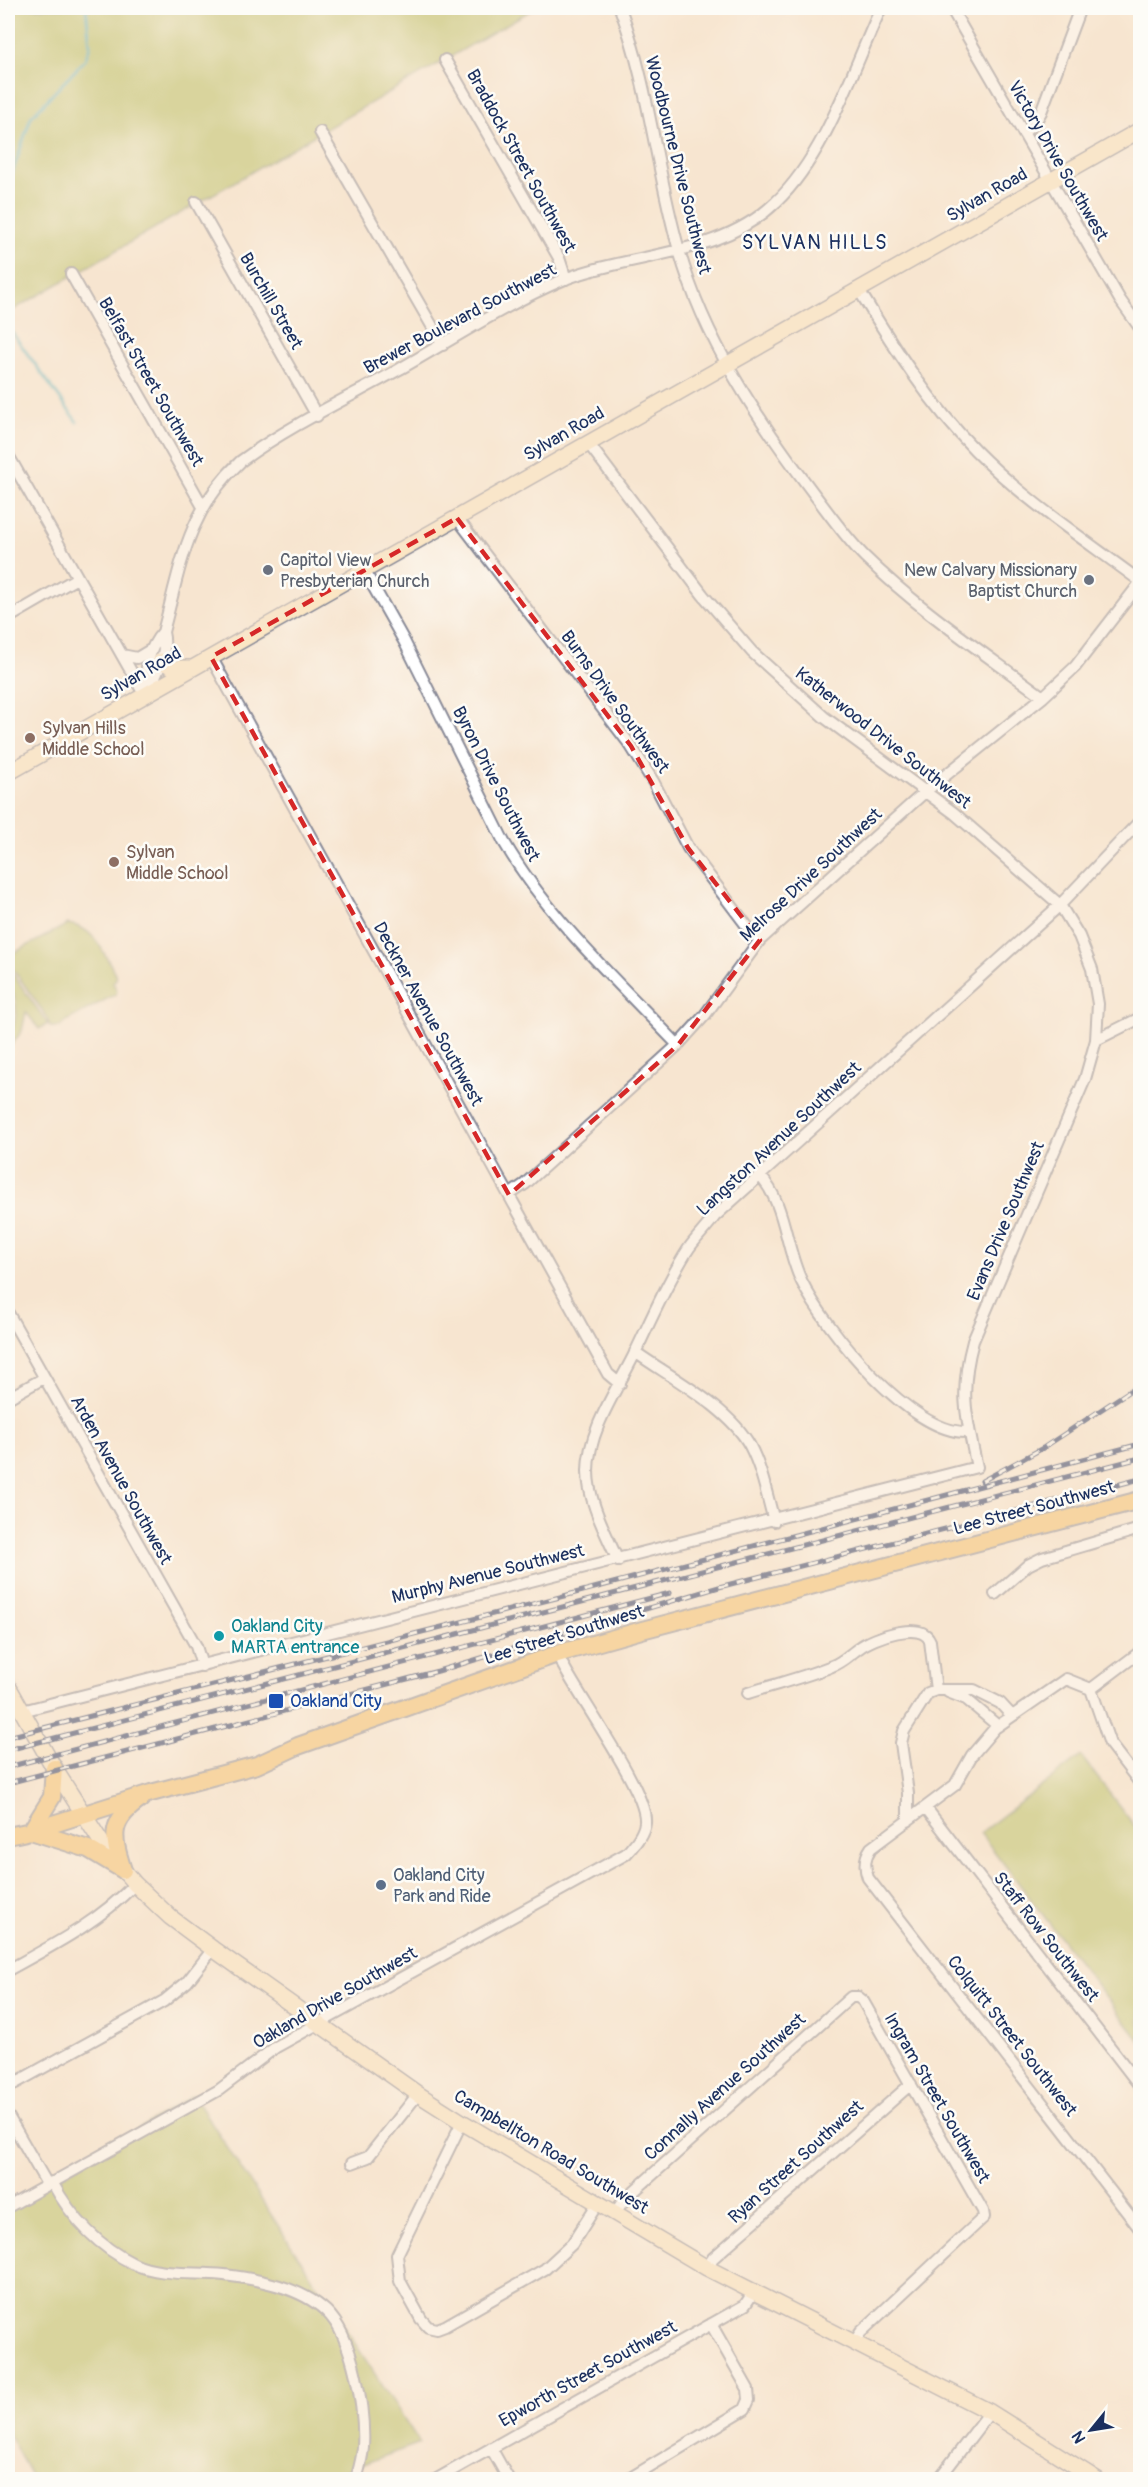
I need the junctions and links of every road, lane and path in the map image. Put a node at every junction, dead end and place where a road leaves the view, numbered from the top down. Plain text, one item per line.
1 (621, 8) edge
2 (881, 8) edge
3 (951, 8) edge
4 (1080, 8) edge
5 (445, 60) dead end
6 (1140, 130) edge
7 (320, 132) dead end
8 (1023, 134) junction
9 (1051, 182) junction
10 (196, 202) dead end
11 (679, 250) junction
12 (71, 274) dead end
13 (566, 279) junction
14 (859, 290) junction
15 (1140, 328) edge
16 (443, 345) junction
17 (728, 364) junction
18 (317, 416) junction
19 (588, 443) junction
20 (9, 460) edge
21 (202, 505) junction
22 (457, 518) junction
23 (364, 570) junction
24 (77, 578) junction
25 (1140, 582) edge
26 (8, 618) edge
27 (157, 655) junction
28 (122, 656) junction
29 (211, 657) junction
30 (192, 668) junction
31 (145, 695) junction
32 (1043, 697) junction
33 (8, 773) edge
34 (926, 791) junction
35 (1140, 821) edge
36 (1060, 905) junction
37 (760, 940) junction
38 (1140, 1018) edge
39 (1096, 1040) junction
40 (678, 1045) junction
41 (760, 1176) junction
42 (509, 1195) junction
43 (8, 1313) edge
44 (635, 1352) junction
45 (44, 1378) junction
46 (620, 1384) junction
47 (8, 1398) edge
48 (969, 1432) junction
49 (977, 1467) joint
50 (1140, 1500) edge
51 (774, 1521) junction
52 (1140, 1529) edge
53 (618, 1561) junction
54 (995, 1594) dead end
55 (1140, 1652) edge
56 (557, 1654) junction
57 (202, 1666) junction
58 (8, 1686) edge
59 (1091, 1689) junction
60 (936, 1690) junction
61 (748, 1693) dead end
62 (15, 1713) edge
63 (1012, 1716) junction
64 (998, 1726) junction
65 (54, 1768) junction
66 (1140, 1783) edge
67 (151, 1793) junction
68 (926, 1808) junction
69 (83, 1814) junction
70 (908, 1821) junction
71 (31, 1831) junction
72 (8, 1836) edge
73 (123, 1870) junction
74 (135, 1884) junction
75 (213, 1949) junction
76 (8, 1970) edge
77 (863, 2001) joint
78 (317, 2024) junction
79 (911, 2084) junction
80 (1140, 2086) edge
81 (8, 2087) edge
82 (418, 2094) junction
83 (8, 2116) edge
84 (462, 2122) junction
85 (352, 2163) dead end
86 (49, 2183) junction
87 (598, 2203) junction
88 (8, 2206) edge
89 (615, 2213) junction
90 (1140, 2229) edge
91 (707, 2268) junction
92 (753, 2294) junction
93 (711, 2324) junction
94 (853, 2344) junction
95 (990, 2412) junction
96 (491, 2448) junction
97 (356, 2480) edge
98 (435, 2480) edge
99 (509, 2480) edge
100 (627, 2480) edge
101 (939, 2480) edge
102 (1098, 2480) edge

1 - 11 street, Woodbourne Drive Southwest
2 - 11 street, Brewer Boulevard Southwest
3 - 8 street, Victory Drive Southwest
4 - 8 street
5 - 13 street, Braddock Street Southwest
6 - 9 main road, Sylvan Road
7 - 16 street
8 - 9 street, Victory Drive Southwest
9 - 14 main road, Sylvan Road
9 - 15 street, Victory Drive Southwest
10 - 18 street, Burchill Street
11 - 13 street, Brewer Boulevard Southwest
11 - 17 street, Woodbourne Drive Southwest
12 - 21 street, Belfast Street Southwest
13 - 16 street, Brewer Boulevard Southwest
14 - 17 main road, Sylvan Road
14 - 25 street
16 - 18 street, Brewer Boulevard Southwest
17 - 19 main road, Sylvan Road
17 - 32 street, Woodbourne Drive Southwest
18 - 21 street, Brewer Boulevard Southwest
19 - 22 main road, Sylvan Road
19 - 34 street, Katherwood Drive Southwest
20 - 24 street
21 - 27 street, Brewer Boulevard Southwest
22 - 23 main road, Sylvan Road
22 - 37 street, Burns Drive Southwest
23 - 29 main road, Sylvan Road
23 - 40 street, Byron Drive Southwest
24 - 26 street
24 - 28 street
25 - 32 street, Melrose Drive Southwest
27 - 28 street
27 - 30 main road
27 - 31 street, Brewer Boulevard Southwest
28 - 31 street
29 - 30 main road, Sylvan Road
29 - 42 street, Deckner Avenue Southwest
30 - 31 main road, Sylvan Road
31 - 33 main road, Sylvan Road
32 - 34 street, Melrose Drive Southwest
34 - 36 street, Katherwood Drive Southwest
34 - 37 street, Melrose Drive Southwest
35 - 36 street, Langston Avenue Southwest
36 - 39 street, Katherwood Drive Southwest
36 - 41 street, Langston Avenue Southwest
37 - 40 street, Melrose Drive Southwest
38 - 39 street
39 - 48 street, Evans Drive Southwest
40 - 42 street, Melrose Drive Southwest
41 - 44 street, Langston Avenue Southwest
41 - 48 street
42 - 46 street, Deckner Avenue Southwest
43 - 45 street, Arden Avenue Southwest
44 - 46 street, Langston Avenue Southwest
44 - 51 street
45 - 47 street
45 - 57 street, Arden Avenue Southwest
46 - 53 street, Langston Avenue Southwest
48 - 49 street, Evans Drive Southwest
49 - 51 street, Murphy Avenue Southwest
50 - 56 main road, Lee Street Southwest
51 - 53 street, Murphy Avenue Southwest
52 - 54 street
53 - 57 street, Murphy Avenue Southwest
55 - 59 street
56 - 67 main road, Lee Street Southwest
56 - 78 street, Oakland Drive Southwest
57 - 62 street, Murphy Avenue Southwest
58 - 62 main road, Campbellton Road Southwest
59 - 63 street
59 - 66 street
60 - 61 street
60 - 63 street
60 - 64 street
60 - 70 street
62 - 65 main road, Campbellton Road Southwest
63 - 64 street
64 - 68 street
65 - 69 main road, Campbellton Road Southwest
65 - 71 main road
67 - 69 main road, Lee Street Southwest
67 - 73 main road
68 - 70 street
68 - 80 street, Staff Row Southwest
69 - 71 main road, Lee Street Southwest
69 - 73 main road, Campbellton Road Southwest
70 - 90 street, Colquitt Street Southwest
71 - 72 main road, Lee Street Southwest
71 - 73 main road
73 - 74 main road, Campbellton Road Southwest
74 - 75 main road, Campbellton Road Southwest
74 - 76 street
75 - 78 main road, Campbellton Road Southwest
75 - 81 street
77 - 79 street, Ingram Street Southwest
77 - 89 street, Connally Avenue Southwest
78 - 82 main road, Campbellton Road Southwest
78 - 86 street, Oakland Drive Southwest
79 - 91 street, Ryan Street Southwest
79 - 94 street, Ingram Street Southwest
82 - 84 main road, Campbellton Road Southwest
82 - 85 street
83 - 86 street
84 - 87 main road, Campbellton Road Southwest
84 - 87 street
86 - 88 street, Oakland Drive Southwest
86 - 97 street
87 - 89 main road, Campbellton Road Southwest
89 - 91 main road, Campbellton Road Southwest
91 - 92 main road, Campbellton Road Southwest
92 - 93 street, Epworth Street Southwest
92 - 94 main road, Campbellton Road Southwest
93 - 96 street, Epworth Street Southwest
93 - 100 street
94 - 95 main road, Campbellton Road Southwest
95 - 101 street
95 - 102 main road, Campbellton Road Southwest
96 - 98 street, Epworth Street Southwest
96 - 99 street

